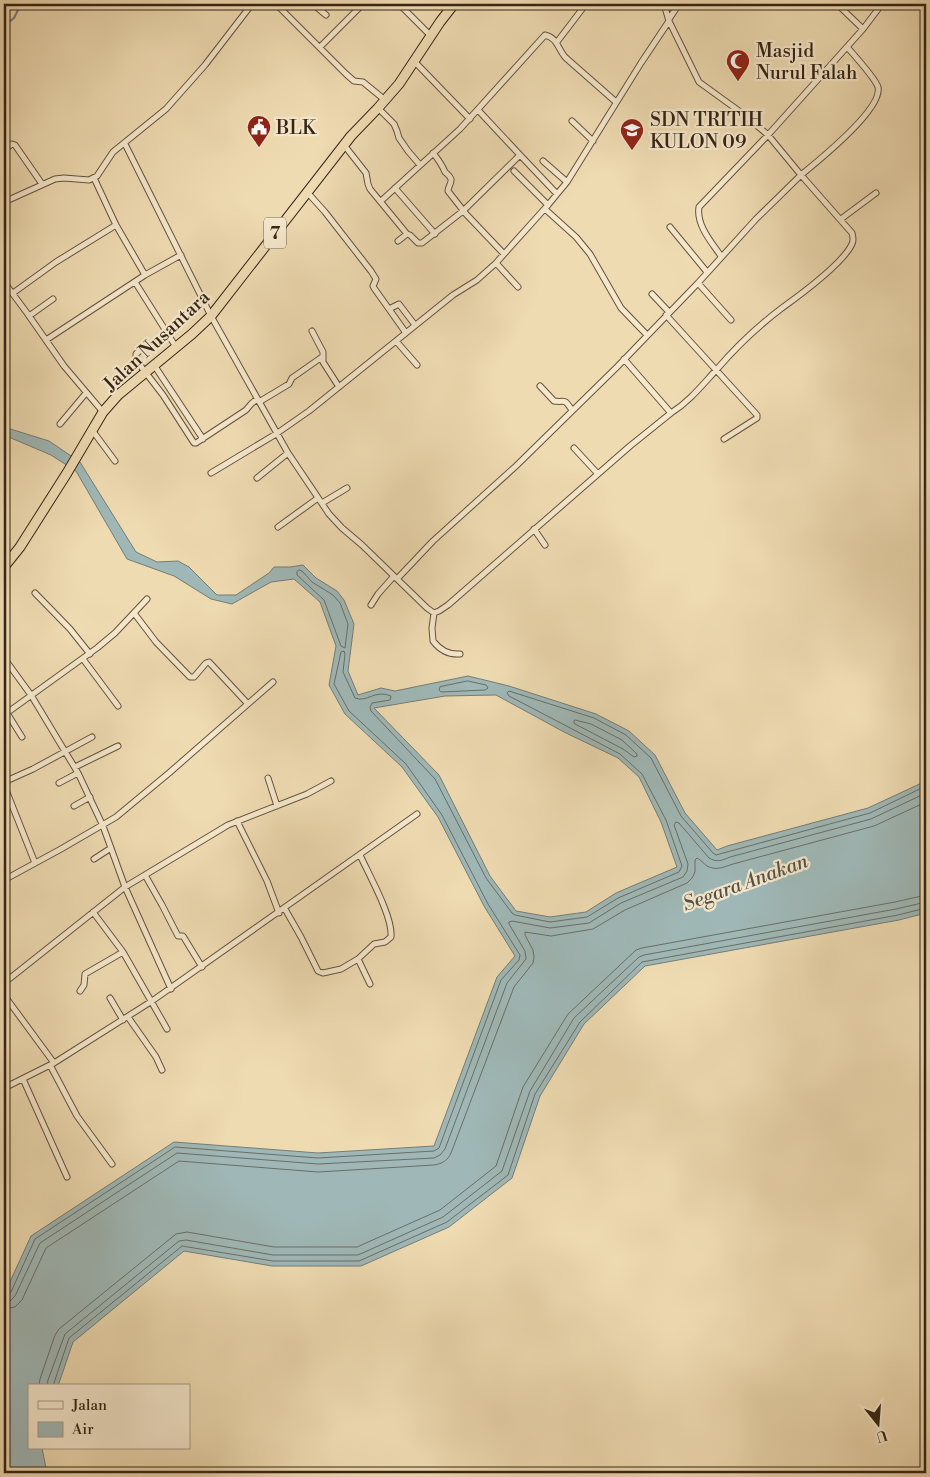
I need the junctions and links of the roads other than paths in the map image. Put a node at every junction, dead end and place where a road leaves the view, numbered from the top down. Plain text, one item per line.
1 (252, 4) edge
2 (276, 4) edge
3 (314, 4) edge
4 (363, 4) edge
5 (399, 4) edge
6 (454, 4) edge
7 (586, 4) edge
8 (664, 4) edge
9 (679, 4) edge
10 (837, 4) edge
11 (882, 4) edge
12 (326, 15) dead end
13 (669, 20) junction
14 (863, 30) junction
15 (431, 36) junction
16 (557, 42) junction
17 (847, 47) junction
18 (320, 48) junction
19 (414, 61) junction
20 (385, 100) junction
21 (616, 102) junction
22 (378, 108) junction
23 (478, 110) junction
24 (470, 119) junction
25 (572, 121) dead end
26 (768, 135) junction
27 (593, 141) junction
28 (125, 144) junction
29 (344, 145) junction
30 (4, 150) edge
31 (434, 153) junction
32 (520, 154) junction
33 (543, 161) dead end
34 (420, 165) junction
35 (514, 171) dead end
36 (801, 175) junction
37 (94, 178) junction
38 (567, 182) junction
39 (42, 184) junction
40 (395, 188) junction
41 (307, 192) junction
42 (876, 193) dead end
43 (557, 194) junction
44 (381, 201) junction
45 (4, 202) edge
46 (547, 207) junction
47 (463, 211) junction
48 (841, 219) junction
49 (116, 225) junction
50 (670, 227) dead end
51 (406, 234) junction
52 (435, 234) junction
53 (398, 240) dead end
54 (504, 254) junction
55 (181, 255) junction
56 (722, 256) junction
57 (496, 263) junction
58 (707, 272) junction
59 (146, 275) junction
60 (4, 282) edge
61 (135, 282) junction
62 (698, 283) junction
63 (518, 287) dead end
64 (13, 292) junction
65 (652, 294) dead end
66 (53, 299) dead end
67 (389, 309) junction
68 (667, 314) junction
69 (29, 316) junction
70 (211, 316) junction
71 (731, 320) dead end
72 (415, 326) junction
73 (312, 331) dead end
74 (406, 333) junction
75 (647, 335) junction
76 (46, 340) junction
77 (396, 341) junction
78 (144, 347) dead end
79 (176, 347) junction
80 (322, 357) junction
81 (624, 359) junction
82 (154, 365) junction
83 (416, 365) dead end
84 (716, 369) junction
85 (147, 372) junction
86 (540, 386) dead end
87 (339, 387) junction
88 (86, 393) junction
89 (258, 401) junction
90 (572, 410) junction
91 (103, 412) junction
92 (671, 413) junction
93 (60, 424) dead end
94 (92, 430) junction
95 (276, 434) junction
96 (203, 439) junction
97 (724, 439) dead end
98 (574, 448) dead end
99 (288, 453) junction
100 (115, 461) dead end
101 (211, 473) dead end
102 (598, 474) junction
103 (257, 478) dead end
104 (346, 488) dead end
105 (318, 498) junction
106 (322, 504) junction
107 (278, 527) dead end
108 (534, 529) junction
109 (545, 545) dead end
110 (4, 567) edge
111 (396, 578) junction
112 (35, 593) dead end
113 (147, 599) dead end
114 (371, 605) dead end
115 (134, 613) junction
116 (434, 613) junction
117 (90, 654) junction
118 (460, 654) dead end
119 (83, 659) junction
120 (5, 661) edge
121 (273, 682) dead end
122 (31, 695) junction
123 (248, 704) junction
124 (118, 706) dead end
125 (6, 714) edge
126 (22, 737) dead end
127 (92, 738) dead end
128 (118, 746) dead end
129 (66, 752) junction
130 (74, 767) junction
131 (78, 773) junction
132 (268, 778) dead end
133 (331, 781) dead end
134 (4, 783) edge
135 (59, 783) dead end
136 (90, 797) junction
137 (74, 806) dead end
138 (277, 806) junction
139 (417, 814) dead end
140 (237, 821) junction
141 (104, 826) junction
142 (111, 848) junction
143 (360, 855) junction
144 (94, 859) dead end
145 (35, 863) junction
146 (145, 875) junction
147 (4, 880) edge
148 (125, 887) junction
149 (285, 909) junction
150 (93, 912) junction
151 (280, 913) junction
152 (123, 952) junction
153 (358, 959) junction
154 (202, 967) junction
155 (4, 983) edge
156 (370, 984) dead end
157 (171, 988) junction
158 (80, 991) dead end
159 (4, 995) edge
160 (110, 998) dead end
161 (152, 1001) junction
162 (126, 1018) junction
163 (168, 1029) dead end
164 (52, 1064) junction
165 (162, 1070) dead end
166 (23, 1079) junction
167 (4, 1088) edge
168 (112, 1164) dead end
169 (67, 1177) dead end

1 - 28 street
2 - 18 street
3 - 12 street
4 - 18 street
5 - 15 street
6 - 15 highway, Jalan Nusantara / 7
7 - 16 street
8 - 13 street
9 - 13 street
10 - 14 street
11 - 14 street
13 - 21 street
13 - 26 street
14 - 17 street
15 - 19 highway, Jalan Nusantara / 7
16 - 21 street
16 - 23 street
17 - 26 street
17 - 36 street
18 - 20 street
19 - 20 highway, Jalan Nusantara / 7
19 - 24 street
20 - 22 highway, Jalan Nusantara / 7
21 - 27 street
22 - 29 highway, Jalan Nusantara / 7
22 - 34 street
23 - 24 street
23 - 32 street
24 - 31 street
25 - 27 street
26 - 36 street
26 - 56 street
27 - 38 street
28 - 37 street
28 - 55 street
29 - 41 highway, Jalan Nusantara / 7
29 - 44 street
30 - 39 street
31 - 34 street
31 - 47 street
32 - 43 street
32 - 47 street
33 - 38 street
34 - 40 street
35 - 46 street
36 - 48 street
36 - 56 street
37 - 39 street
37 - 49 street
38 - 43 street
39 - 45 street
40 - 44 street
40 - 52 street
41 - 67 street
41 - 70 highway, Jalan Nusantara / 7
42 - 48 street
43 - 46 street
44 - 51 street
46 - 54 street
46 - 75 street
47 - 52 street
47 - 54 street
48 - 84 street
49 - 59 street
49 - 64 street
50 - 58 street
51 - 52 street
51 - 53 street
54 - 57 street
55 - 59 street
55 - 70 street
56 - 58 street
57 - 63 street
57 - 72 street
58 - 62 street
59 - 61 street
60 - 64 street
61 - 76 street
61 - 79 street
62 - 68 street
62 - 71 street
64 - 69 street
65 - 68 street
66 - 69 street
67 - 72 street
67 - 74 street
68 - 75 street
68 - 84 street
69 - 76 street
70 - 79 highway, Jalan Nusantara / 7
70 - 89 street
72 - 74 street
73 - 80 street
74 - 77 street
75 - 81 street
76 - 88 street
77 - 83 street
77 - 87 street
78 - 85 street
79 - 82 highway, Jalan Nusantara / 7
80 - 87 street
80 - 89 street
81 - 90 street
81 - 92 street
82 - 85 highway, Jalan Nusantara / 7
82 - 96 street
84 - 92 street
84 - 97 street
85 - 91 highway, Jalan Nusantara / 7
85 - 96 street
86 - 90 street
87 - 95 street
88 - 91 street
88 - 93 street
89 - 95 street
89 - 96 street
90 - 111 street
91 - 94 highway, Jalan Nusantara / 7
92 - 102 street
94 - 100 street
94 - 110 highway, Jalan Nusantara / 7
95 - 99 street
95 - 101 street
98 - 102 street
99 - 103 street
99 - 105 street
102 - 108 street
104 - 106 street
105 - 106 street
105 - 107 street
106 - 111 street
108 - 109 street
108 - 116 street
111 - 114 street
111 - 116 street
112 - 117 street
113 - 115 street
115 - 117 street
115 - 123 street
116 - 118 street
117 - 119 street
119 - 122 street
119 - 124 street
120 - 122 street
121 - 123 street
122 - 125 street
122 - 129 street
123 - 141 street
125 - 126 street
127 - 129 street
128 - 130 street
129 - 130 street
129 - 134 street
130 - 131 street
131 - 135 street
131 - 136 street
132 - 138 street
133 - 138 street
134 - 145 street
136 - 137 street
136 - 141 street
138 - 140 street
139 - 143 street
140 - 146 street
140 - 151 street
141 - 142 street
141 - 145 street
142 - 144 street
142 - 148 street
143 - 149 street
143 - 153 street
145 - 147 street
146 - 148 street
146 - 154 street
148 - 150 street
148 - 157 street
149 - 151 street
149 - 153 street
150 - 152 street
150 - 155 street
151 - 154 street
152 - 158 street
152 - 161 street
153 - 156 street
154 - 157 street
157 - 161 street
159 - 164 street
160 - 162 street
161 - 162 street
161 - 163 street
162 - 164 street
162 - 165 street
164 - 166 street
164 - 168 street
166 - 167 street
166 - 169 street

